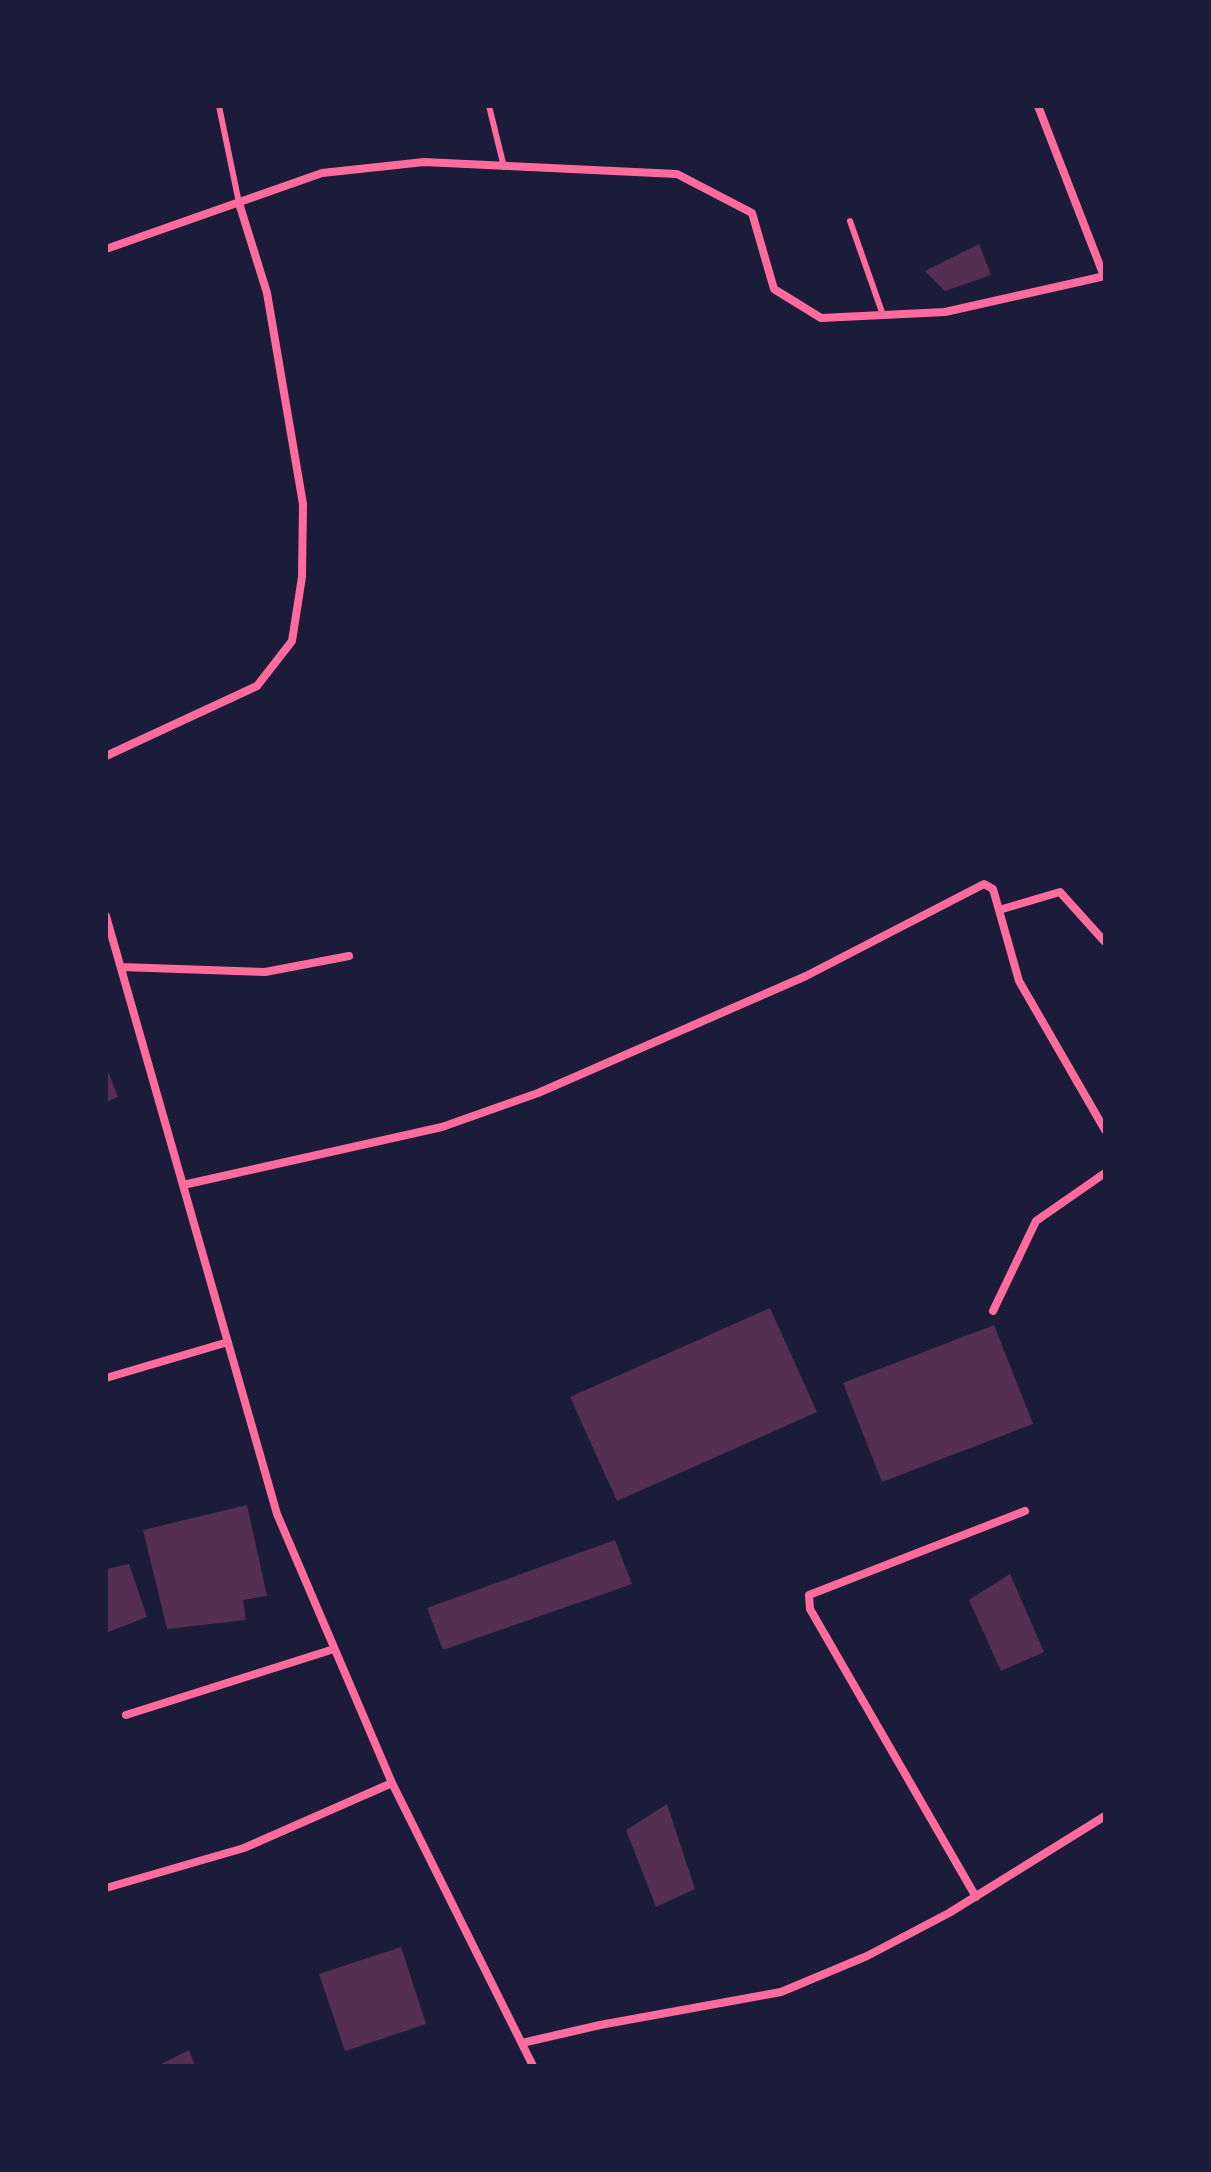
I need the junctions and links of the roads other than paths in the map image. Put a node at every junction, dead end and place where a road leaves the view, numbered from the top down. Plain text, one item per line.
1 (219, 106) edge
2 (489, 106) edge
3 (1038, 106) edge
4 (504, 167) junction
5 (239, 203) junction
6 (850, 221) dead end
7 (106, 238) edge
8 (107, 249) edge
9 (1105, 276) edge
10 (883, 315) junction
11 (106, 756) edge
12 (999, 910) junction
13 (106, 918) edge
14 (1105, 942) edge
15 (349, 956) dead end
16 (121, 967) junction
17 (1105, 1130) edge
18 (1105, 1173) edge
19 (183, 1185) junction
20 (993, 1311) dead end
21 (228, 1342) junction
22 (106, 1378) edge
23 (1025, 1511) dead end
24 (334, 1649) junction
25 (126, 1715) dead end
26 (392, 1783) junction
27 (1105, 1816) edge
28 (106, 1888) edge
29 (976, 1897) junction
30 (522, 2043) junction
31 (533, 2066) edge

1 - 5 lane
2 - 4 lane
3 - 9 street
4 - 5 street
4 - 10 street
5 - 8 street
5 - 11 street
6 - 10 lane
7 - 8 street
9 - 10 street
12 - 14 street
12 - 17 street
12 - 19 street
13 - 16 street
15 - 16 street
16 - 19 street
18 - 20 street
19 - 21 street
21 - 22 street
21 - 24 street
23 - 29 street
24 - 25 street
24 - 26 street
26 - 28 street
26 - 30 street
27 - 29 street
29 - 30 street
30 - 31 street

